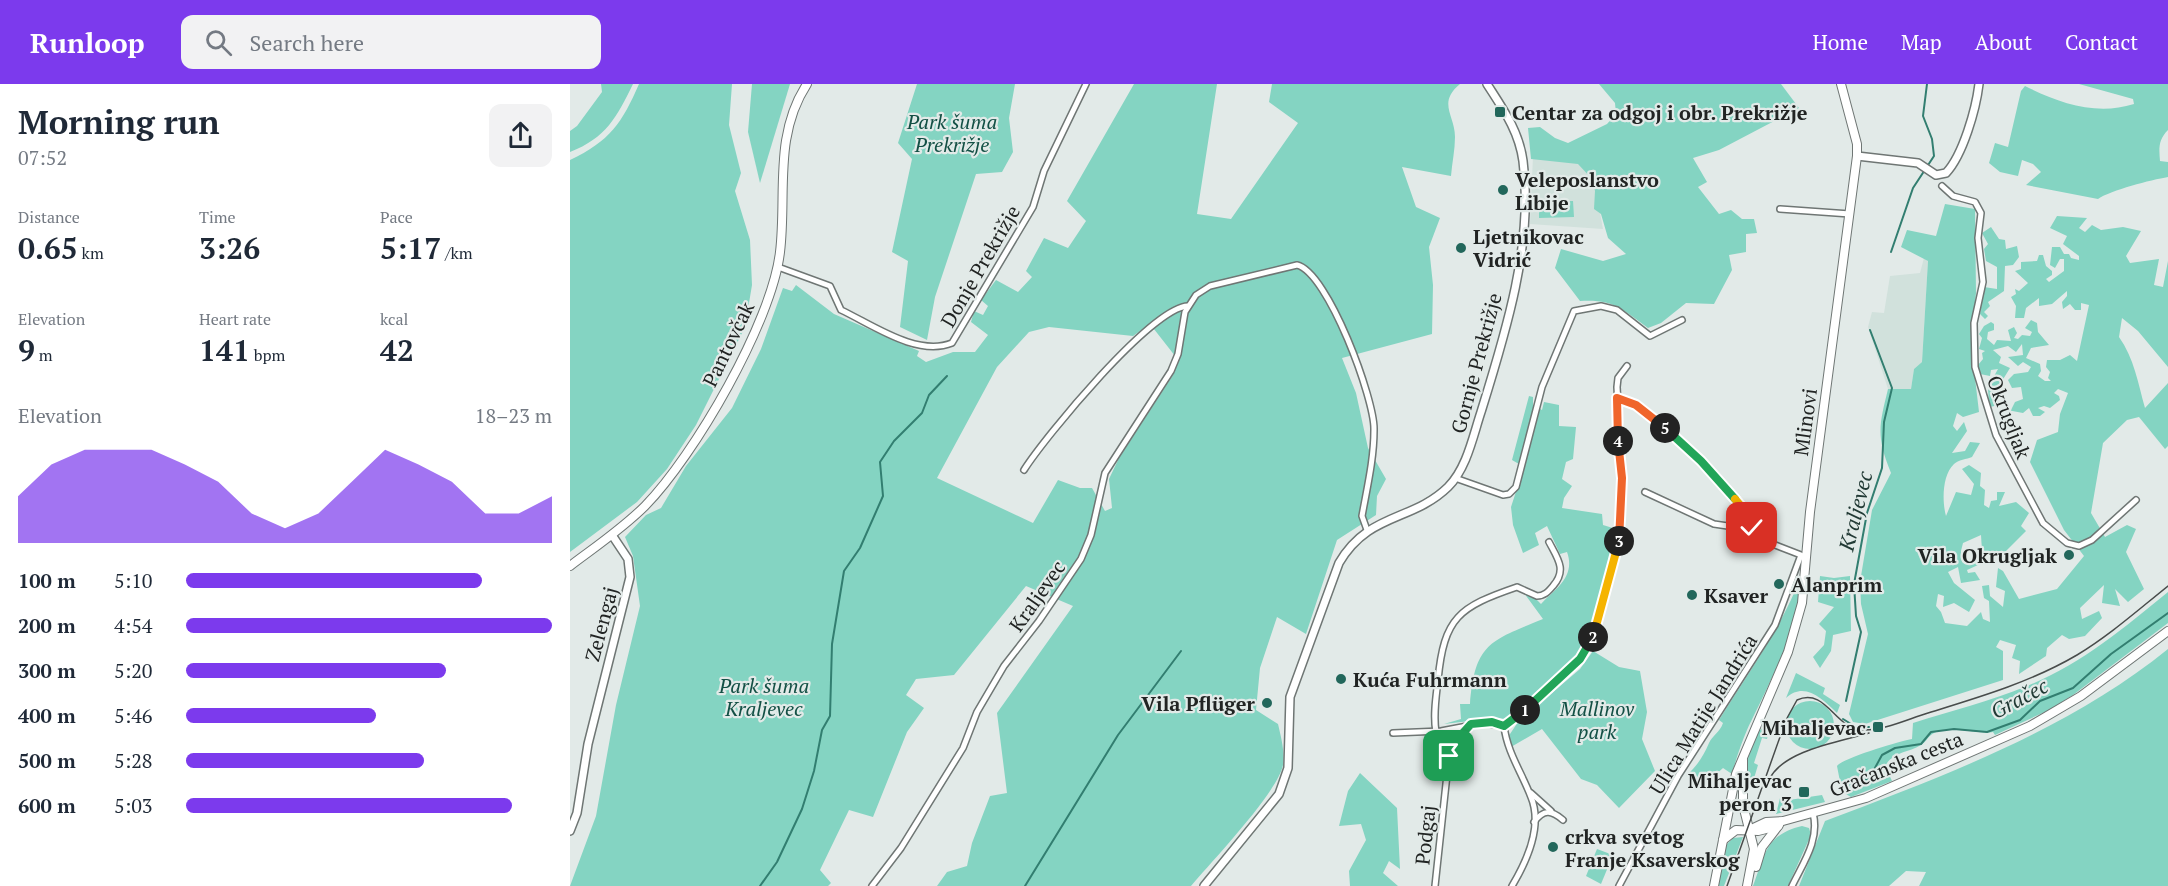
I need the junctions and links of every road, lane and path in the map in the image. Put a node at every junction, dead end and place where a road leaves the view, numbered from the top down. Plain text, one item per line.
1 (807, 84) edge
2 (1086, 84) edge
3 (1487, 84) edge
4 (1841, 84) edge
5 (1979, 84) edge
6 (1857, 156) junction
7 (1942, 186) dead end
8 (1780, 209) dead end
9 (1850, 214) junction
10 (778, 267) junction
11 (1188, 306) junction
12 (1682, 320) dead end
13 (1627, 366) dead end
14 (1617, 398) junction
15 (1024, 470) dead end
16 (1455, 478) junction
17 (1645, 492) dead end
18 (2136, 500) dead end
19 (1367, 530) junction
20 (1762, 531) junction
21 (612, 535) junction
22 (1549, 542) dead end
23 (570, 566) edge
24 (2168, 631) edge
25 (1471, 724) junction
26 (1504, 726) junction
27 (1436, 732) junction
28 (1393, 733) dead end
29 (1743, 756) junction
30 (1528, 791) junction
31 (1728, 809) junction
32 (1552, 812) junction
33 (1813, 813) junction
34 (1563, 820) dead end
35 (1534, 822) junction
36 (1781, 823) junction
37 (1740, 830) junction
38 (1749, 830) junction
39 (570, 831) edge
40 (1722, 842) junction
41 (1747, 885) edge
42 (872, 886) edge
43 (1204, 886) edge
44 (1435, 886) edge
45 (1512, 886) edge
46 (1619, 886) edge
47 (1714, 886) edge
48 (1792, 886) edge

1 - 10 main road, Pantovčak
2 - 10 street, Donje Prekrižje
3 - 16 street, Gornje Prekrižje
4 - 6 main road, Mlinovi
5 - 6 street
6 - 9 main road, Mlinovi
7 - 18 street, Okrugljak
8 - 9 street
9 - 29 main road, Mlinovi
10 - 21 main road, Pantovčak
11 - 15 street
11 - 19 street
11 - 42 street, Kraljevec
12 - 16 street
13 - 14 street
14 - 20 street
14 - 26 street
16 - 19 street, Gornje Prekrižje
17 - 20 street
19 - 43 street, Gornje Prekrižje
20 - 46 street, Ulica Matije Jandrića
21 - 23 main road, Pantovčak
21 - 39 street, Zelengaj
22 - 27 street
24 - 33 main road, Gračanska cesta
25 - 26 street
25 - 27 street
25 - 44 street, Podgaj
26 - 30 street
27 - 28 street
29 - 31 main road, Mlinovi
29 - 38 main road, Mlinovi
30 - 32 street
30 - 35 street
31 - 37 main road
31 - 40 main road, Mlinovi
32 - 34 street
32 - 35 street
33 - 36 main road, Gračanska cesta
33 - 48 street
35 - 45 street
36 - 38 main road, Gračanska cesta
36 - 41 main road
37 - 38 main road, Gračanska cesta
37 - 40 main road
38 - 41 main road, Mlinovi
40 - 47 main road, Mlinovi

